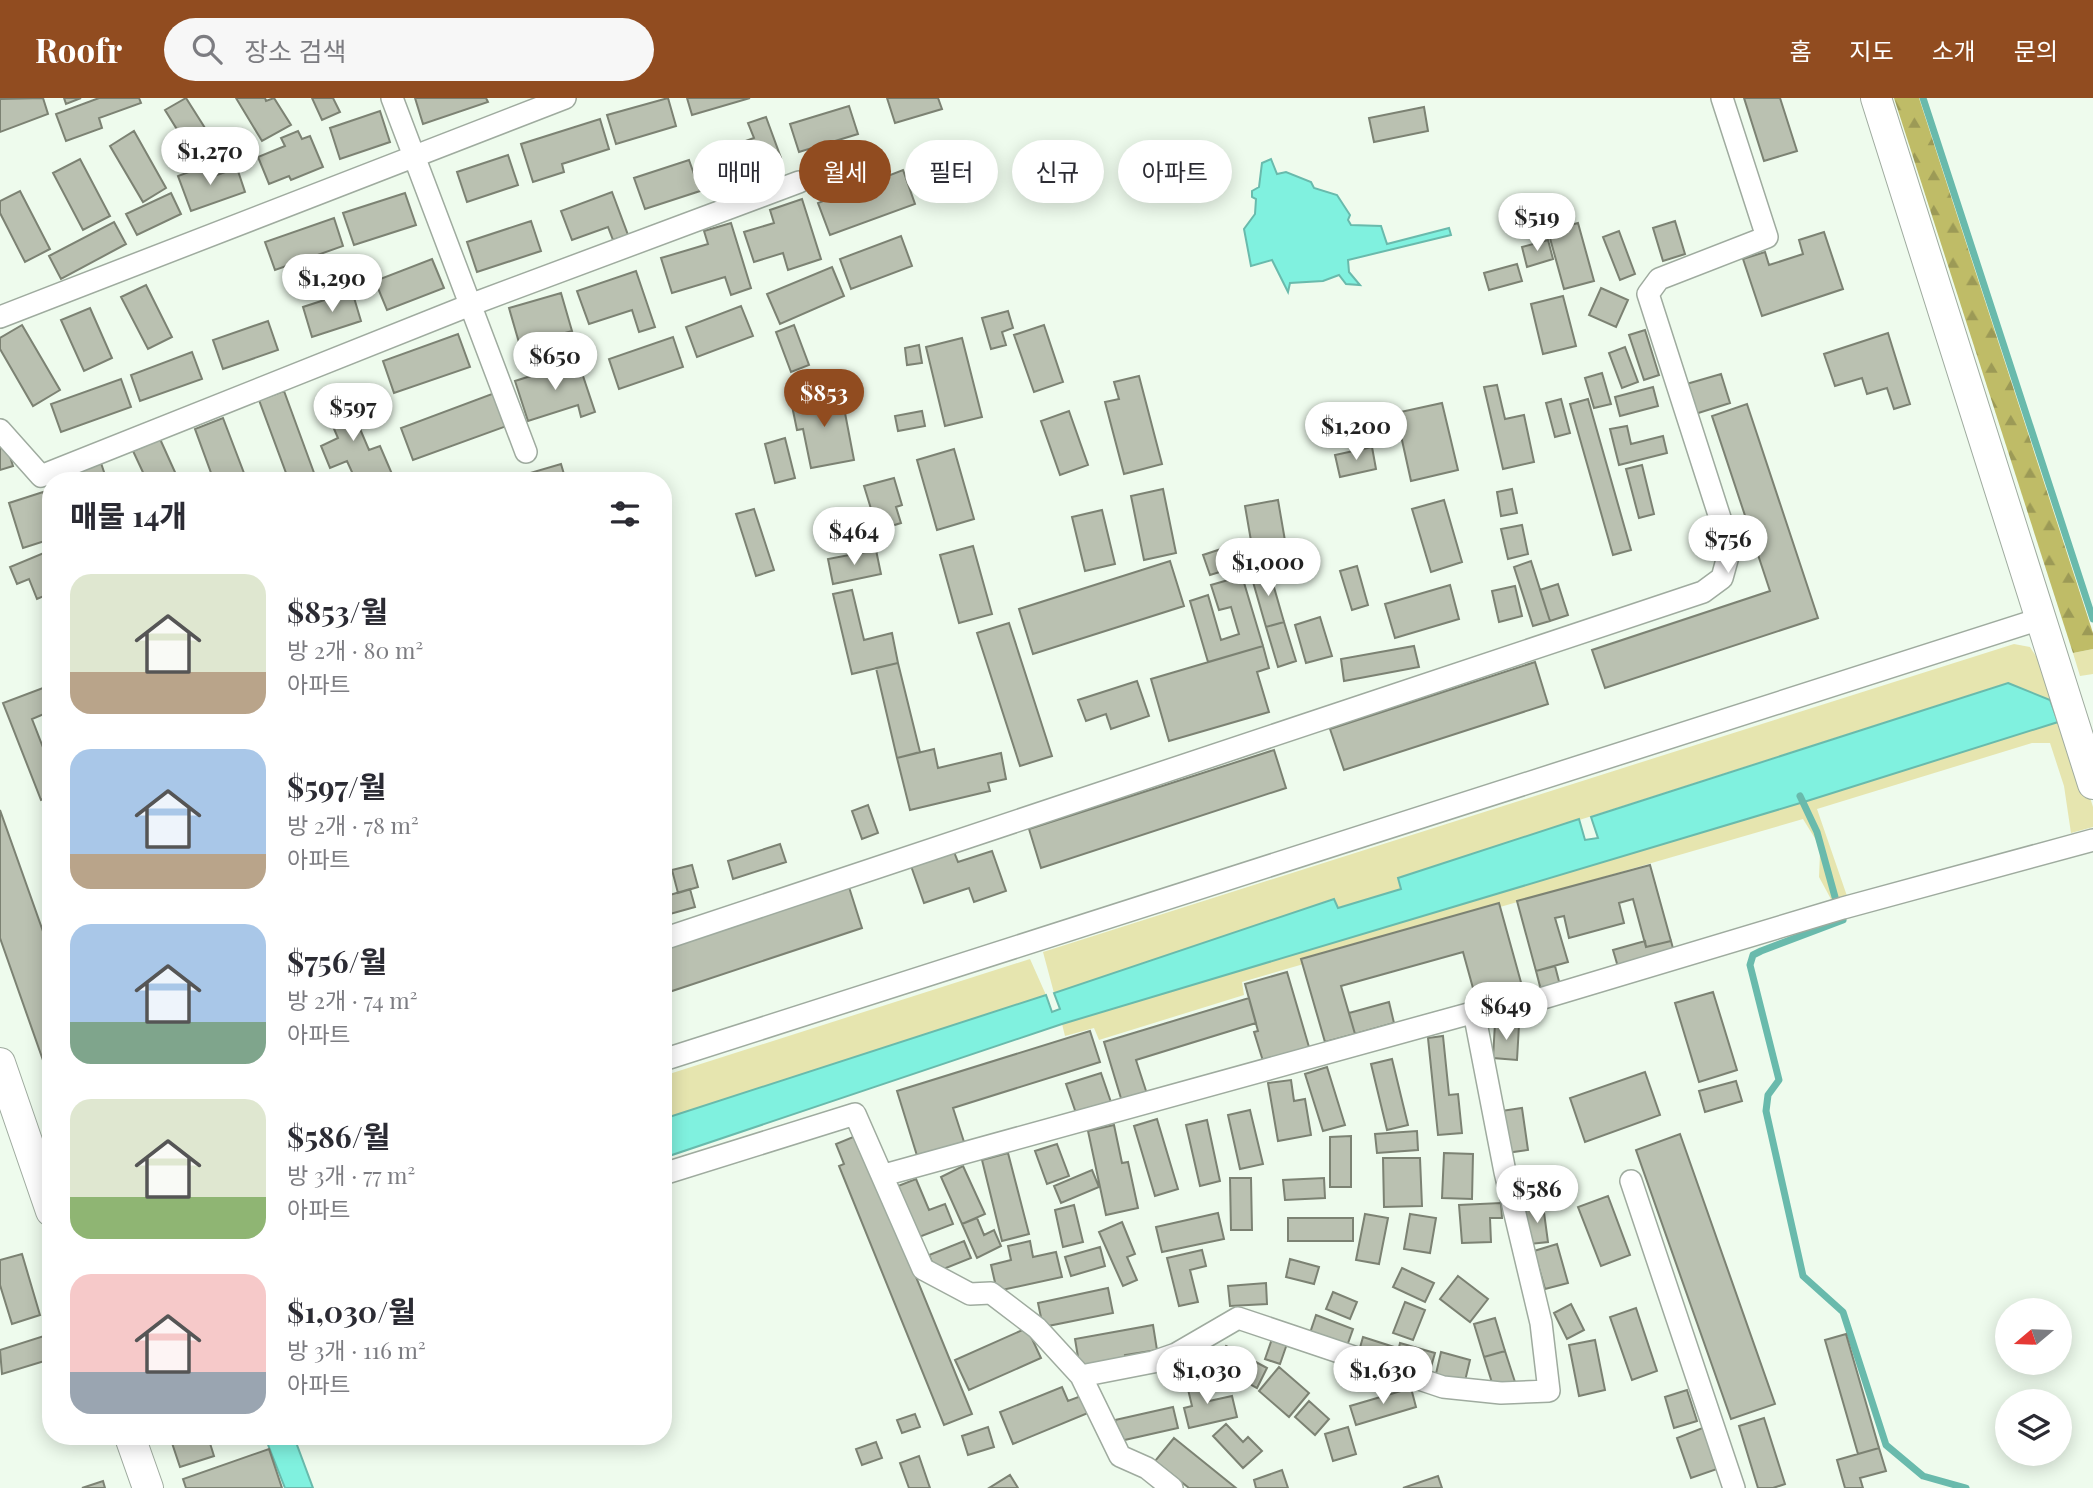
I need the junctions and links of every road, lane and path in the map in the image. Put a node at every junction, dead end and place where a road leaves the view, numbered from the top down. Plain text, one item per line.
1 (393, 98) edge
2 (565, 98) edge
3 (1722, 98) edge
4 (1876, 98) edge
5 (415, 155) junction
6 (799, 182) dead end
7 (470, 304) junction
8 (0, 317) edge
9 (0, 430) edge
10 (526, 452) dead end
11 (51, 472) edge
12 (42, 476) edge
13 (2043, 618) junction
14 (2093, 785) edge
15 (2093, 840) edge
16 (672, 936) edge
17 (1474, 1012) junction
18 (672, 1057) edge
19 (0, 1063) edge
20 (7, 1101) edge
21 (672, 1171) edge
22 (884, 1175) junction
23 (1631, 1181) dead end
24 (42, 1189) edge
25 (1081, 1376) junction
26 (133, 1445) edge
27 (148, 1488) edge
28 (1172, 1488) edge
29 (1734, 1488) edge

1 - 5 street
2 - 5 street
3 - 16 street
4 - 13 main road
5 - 7 street
5 - 8 street
6 - 7 street
7 - 10 street
7 - 11 street
9 - 12 street
13 - 14 main road
13 - 18 street
15 - 17 street
17 - 22 street
17 - 25 street
19 - 20 main road
20 - 24 main road
21 - 22 street
22 - 25 street
23 - 29 street
25 - 28 street
26 - 27 main road

